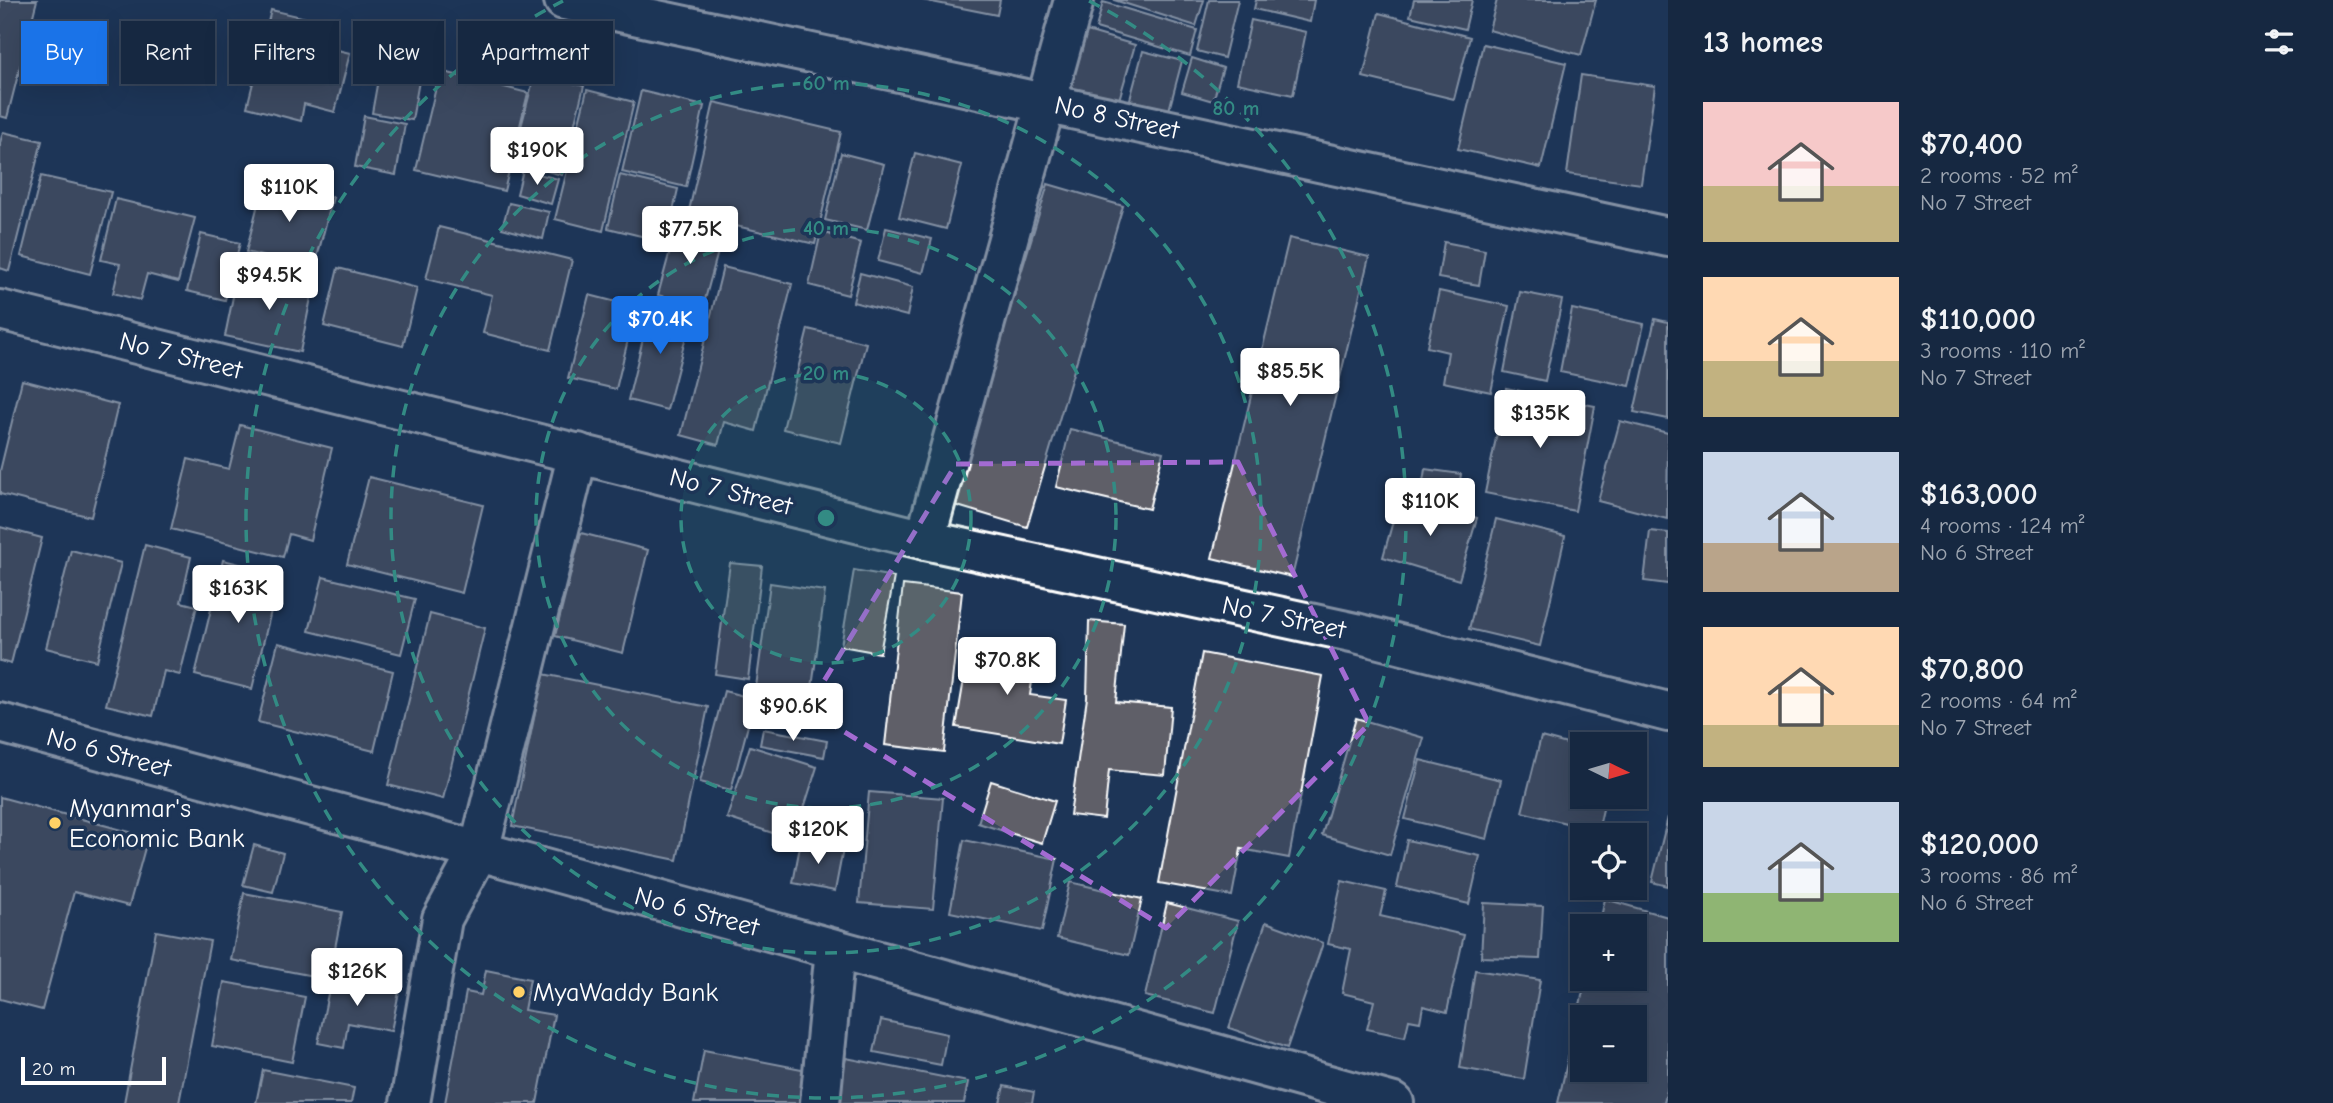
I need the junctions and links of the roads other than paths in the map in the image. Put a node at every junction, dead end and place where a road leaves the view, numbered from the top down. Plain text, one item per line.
1 (564, 0) edge
2 (1074, 0) edge
3 (1047, 102) junction
4 (1668, 237) edge
5 (0, 310) edge
6 (578, 453) junction
7 (925, 540) junction
8 (1668, 712) edge
9 (0, 723) edge
10 (479, 850) junction
11 (835, 949) junction
12 (411, 1103) edge
13 (820, 1103) edge
14 (1394, 1103) edge

1 - 3 street, No 8 Street
2 - 3 street
3 - 4 street, No 8 Street
3 - 7 street
5 - 6 street, No 7 Street
6 - 7 street, No 7 Street
6 - 10 street
7 - 8 street, No 7 Street
9 - 10 street, No 6 Street
10 - 11 street, No 6 Street
10 - 12 street
11 - 13 street
11 - 14 street, No 6 Street

